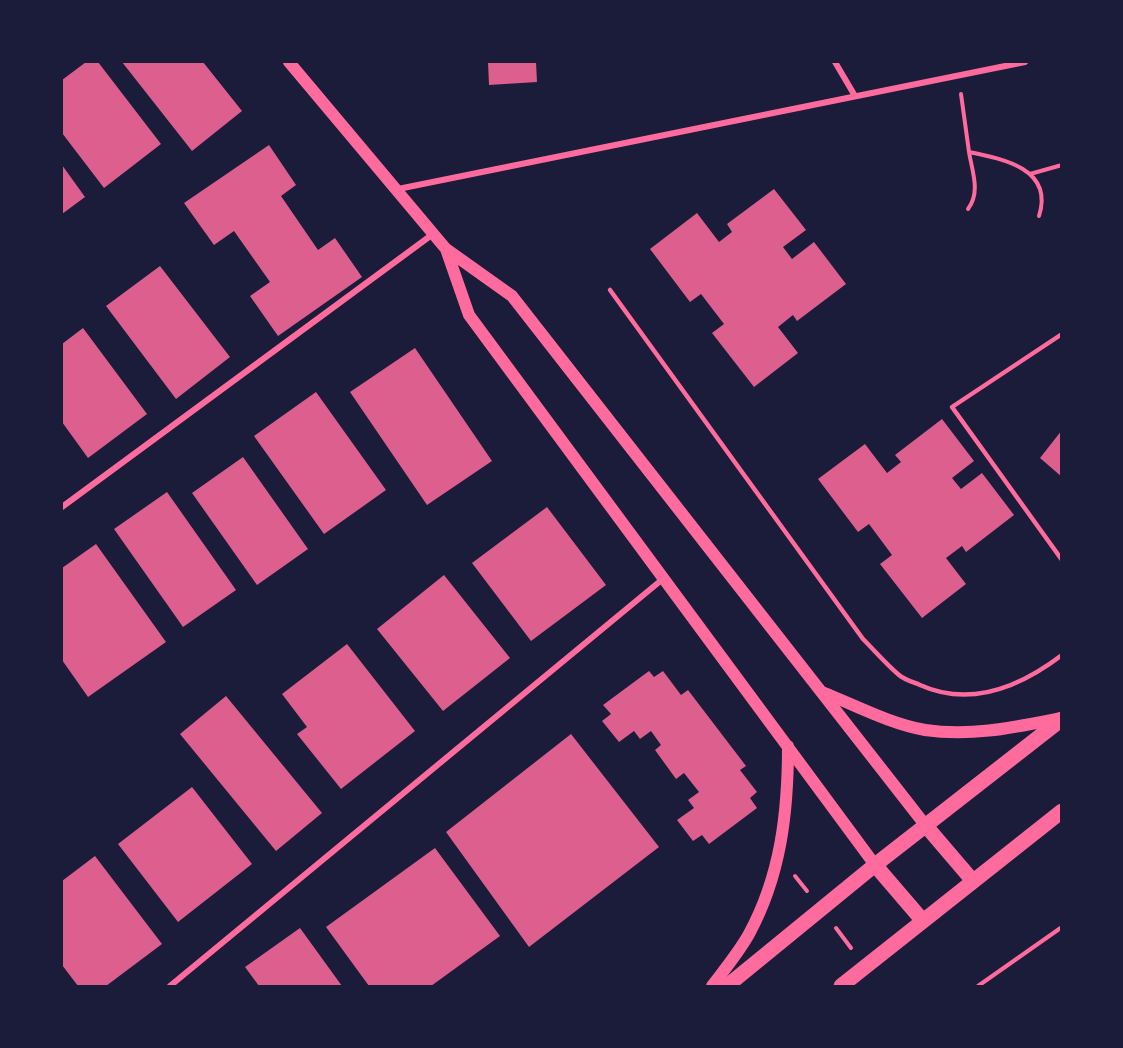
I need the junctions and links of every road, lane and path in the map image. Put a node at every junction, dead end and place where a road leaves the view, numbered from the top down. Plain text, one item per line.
1 (289, 62) edge
2 (835, 62) edge
3 (1026, 62) edge
4 (958, 75) junction
5 (855, 96) junction
6 (969, 152) junction
7 (1062, 165) edge
8 (1030, 174) junction
9 (398, 189) junction
10 (968, 208) dead end
11 (1039, 216) dead end
12 (433, 234) junction
13 (446, 249) junction
14 (610, 290) dead end
15 (1062, 334) edge
16 (62, 507) edge
17 (1062, 560) edge
18 (664, 578) junction
19 (1062, 655) edge
20 (822, 691) junction
21 (1062, 719) edge
22 (788, 746) junction
23 (1062, 811) edge
24 (926, 826) junction
25 (875, 865) junction
26 (973, 881) junction
27 (923, 921) junction
28 (1062, 927) edge
29 (170, 987) edge
30 (712, 987) edge
31 (728, 987) edge
32 (841, 987) edge
33 (978, 987) edge

1 - 9 main road
2 - 5 street
3 - 4 street
4 - 5 street
4 - 6 path
5 - 9 street
6 - 8 path
6 - 10 path
7 - 8 path
8 - 11 path
9 - 12 main road
12 - 13 main road
12 - 16 street
13 - 18 main road
13 - 20 main road
14 - 19 lane
15 - 17 lane
18 - 22 main road
18 - 29 street
20 - 21 main road
20 - 24 main road
21 - 24 main road
22 - 25 main road
22 - 30 main road
23 - 26 main road
24 - 25 main road
24 - 26 main road
25 - 27 main road
25 - 31 main road
26 - 27 main road
27 - 32 main road
28 - 33 path

